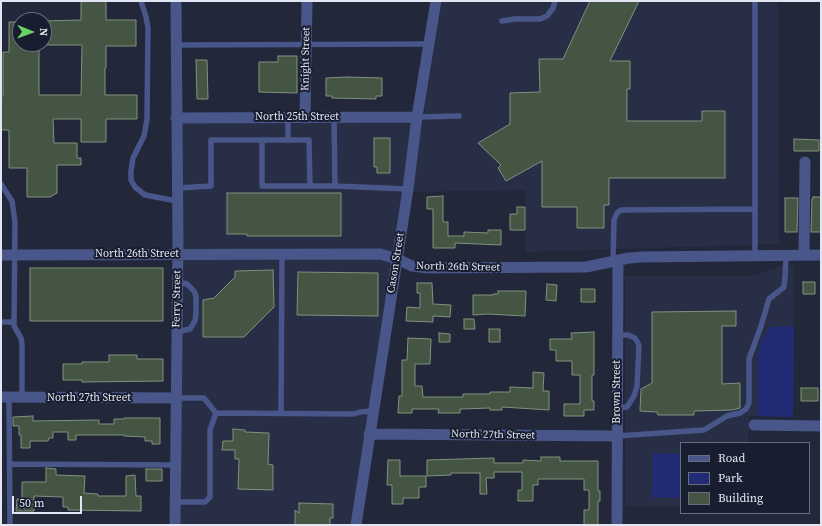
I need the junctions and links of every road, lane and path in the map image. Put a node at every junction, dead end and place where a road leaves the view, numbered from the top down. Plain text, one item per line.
1 (141, 1) edge
2 (176, 1) edge
3 (307, 1) edge
4 (436, 1) edge
5 (555, 1) edge
6 (755, 1) edge
7 (502, 21) dead end
8 (306, 44) junction
9 (429, 44) junction
10 (176, 45) junction
11 (459, 116) dead end
12 (288, 117) junction
13 (334, 117) junction
14 (417, 117) junction
15 (176, 118) junction
16 (305, 118) junction
17 (262, 140) junction
18 (288, 140) junction
19 (805, 162) dead end
20 (1, 184) edge
21 (310, 186) junction
22 (335, 186) junction
23 (177, 188) junction
24 (408, 189) junction
25 (177, 201) junction
26 (755, 210) junction
27 (16, 254) junction
28 (178, 254) junction
29 (1, 255) edge
30 (282, 255) junction
31 (755, 255) junction
32 (786, 255) junction
33 (804, 255) junction
34 (821, 255) edge
35 (396, 259) junction
36 (615, 261) junction
37 (177, 282) junction
38 (1, 322) edge
39 (14, 322) junction
40 (177, 332) junction
41 (617, 335) junction
42 (5, 397) edge
43 (22, 397) junction
44 (176, 398) junction
45 (617, 408) junction
46 (374, 410) junction
47 (216, 413) junction
48 (281, 413) junction
49 (754, 425) dead end
50 (821, 426) edge
51 (369, 434) junction
52 (617, 436) junction
53 (10, 464) junction
54 (176, 465) junction
55 (176, 502) junction
56 (10, 525) edge
57 (176, 525) edge
58 (356, 525) edge
59 (617, 525) edge

1 - 25 lane
2 - 10 street, Ferry Street
3 - 8 street, Knight Street
4 - 9 street, Cason Street
5 - 7 lane
6 - 26 lane
8 - 9 lane
8 - 10 lane
8 - 16 street, Knight Street
9 - 14 street, Cason Street
10 - 15 street, Ferry Street
11 - 14 lane
12 - 15 street, North 25th Street
12 - 16 street, North 25th Street
12 - 18 lane
13 - 14 street, North 25th Street
13 - 16 street, North 25th Street
13 - 22 lane
14 - 24 street, Cason Street
15 - 23 street, Ferry Street
17 - 18 lane
17 - 21 lane
17 - 23 lane
18 - 21 lane
19 - 33 street
20 - 27 lane
21 - 22 lane
22 - 24 lane
23 - 25 street, Ferry Street
24 - 35 street, Cason Street
25 - 28 street, Ferry Street
26 - 31 lane
26 - 36 lane
27 - 28 street, North 26th Street
27 - 29 street, North 26th Street
27 - 39 lane
28 - 30 street, North 26th Street
28 - 37 street, Ferry Street
30 - 35 street, North 26th Street
30 - 48 lane
31 - 32 street, North 26th Street
31 - 36 street, North 26th Street
32 - 33 street, North 26th Street
32 - 52 lane
33 - 34 street, North 26th Street
35 - 36 street, North 26th Street
35 - 46 street, Cason Street
36 - 41 street, Brown Street
37 - 40 street, Ferry Street
37 - 40 lane
38 - 39 lane
39 - 43 lane
40 - 44 street, Ferry Street
41 - 45 street, Brown Street
41 - 45 lane
42 - 43 street, North 27th Street
42 - 53 lane
43 - 44 street, North 27th Street
44 - 47 lane
44 - 54 street, Ferry Street
45 - 52 street, Brown Street
46 - 48 lane
46 - 51 street, Cason Street
47 - 48 lane
47 - 55 lane
49 - 50 street
51 - 52 street, North 27th Street
51 - 58 street, Cason Street
52 - 59 street, Brown Street
53 - 54 lane
53 - 56 lane
54 - 55 street, Ferry Street
55 - 57 street, Ferry Street

